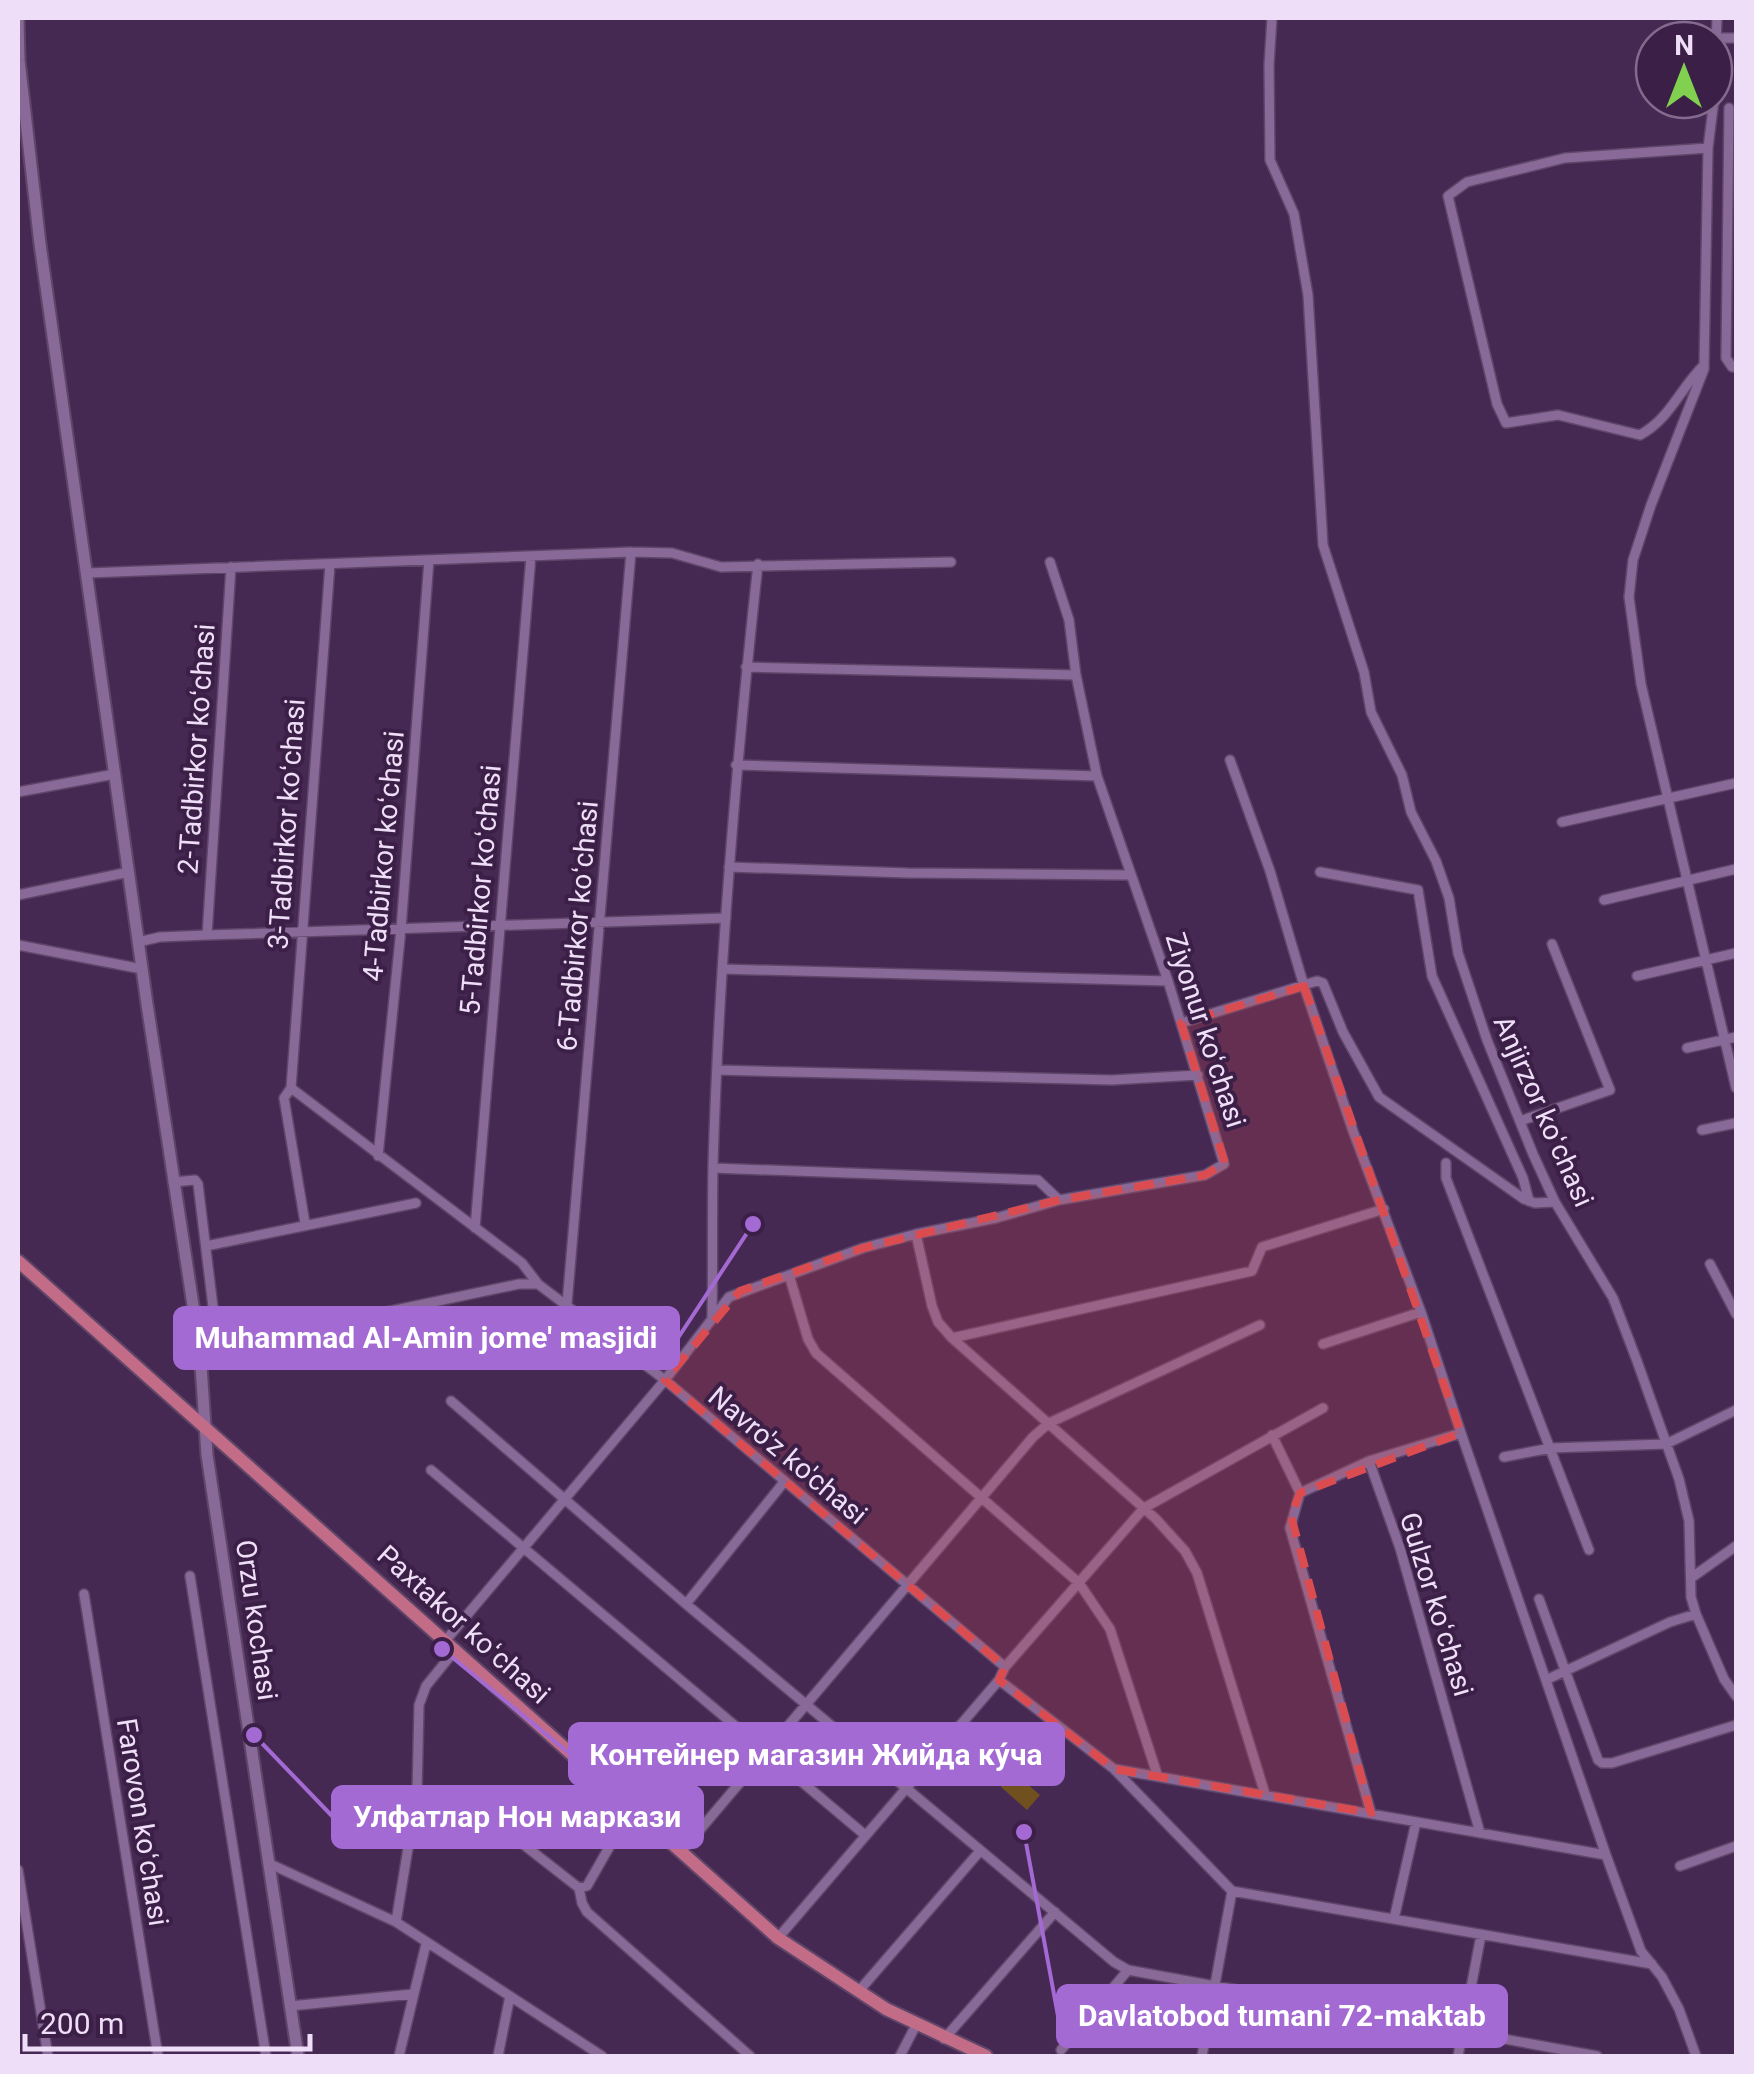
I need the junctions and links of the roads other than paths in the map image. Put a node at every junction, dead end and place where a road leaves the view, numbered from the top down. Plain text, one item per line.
1 (18, 18) edge
2 (1272, 18) edge
3 (1711, 120) edge
4 (1729, 120) edge
5 (1708, 148) junction
6 (1732, 200) edge
7 (1732, 283) edge
8 (1705, 364) junction
9 (1736, 367) edge
10 (631, 552) junction
11 (531, 556) junction
12 (430, 560) junction
13 (952, 562) dead end
14 (1050, 562) dead end
15 (330, 564) junction
16 (758, 564) junction
17 (231, 566) junction
18 (88, 572) junction
19 (746, 667) junction
20 (1076, 676) junction
21 (1230, 760) dead end
22 (736, 765) junction
23 (115, 774) junction
24 (1098, 776) junction
25 (1736, 784) edge
26 (18, 792) edge
27 (1668, 800) junction
28 (1562, 822) dead end
29 (729, 867) junction
30 (1736, 869) edge
31 (129, 872) junction
32 (1320, 872) dead end
33 (1129, 875) junction
34 (1686, 880) junction
35 (18, 895) edge
36 (1604, 900) dead end
37 (726, 918) junction
38 (601, 922) junction
39 (500, 926) junction
40 (401, 930) junction
41 (300, 932) junction
42 (207, 935) junction
43 (138, 942) junction
44 (1552, 944) dead end
45 (18, 945) edge
46 (1736, 953) edge
47 (1706, 960) junction
48 (142, 969) junction
49 (722, 970) junction
50 (1636, 976) dead end
51 (1168, 981) junction
52 (1304, 986) junction
53 (1181, 1023) junction
54 (1736, 1037) edge
55 (1725, 1040) junction
56 (1687, 1048) dead end
57 (717, 1070) junction
58 (1198, 1075) junction
59 (291, 1088) junction
60 (1736, 1088) edge
61 (1520, 1121) junction
62 (1736, 1122) edge
63 (1702, 1130) dead end
64 (378, 1156) junction
65 (1446, 1163) dead end
66 (713, 1168) junction
67 (184, 1181) junction
68 (1058, 1200) junction
69 (1529, 1201) junction
70 (1555, 1202) junction
71 (416, 1203) dead end
72 (1384, 1209) junction
73 (306, 1223) junction
74 (476, 1228) junction
75 (916, 1234) junction
76 (206, 1246) junction
77 (18, 1262) edge
78 (1710, 1264) dead end
79 (788, 1274) junction
80 (538, 1284) junction
81 (567, 1304) junction
82 (1421, 1312) junction
83 (1736, 1314) edge
84 (712, 1318) junction
85 (1260, 1325) dead end
86 (952, 1338) junction
87 (1323, 1344) dead end
88 (218, 1348) junction
89 (200, 1351) junction
90 (665, 1380) junction
91 (451, 1401) dead end
92 (1323, 1408) dead end
93 (1736, 1410) edge
94 (1049, 1423) junction
95 (205, 1427) junction
96 (1461, 1432) junction
97 (1272, 1435) junction
98 (1666, 1444) junction
99 (1552, 1448) junction
100 (1504, 1457) dead end
101 (1368, 1461) junction
102 (431, 1470) dead end
103 (784, 1482) junction
104 (1300, 1493) junction
105 (982, 1495) junction
106 (565, 1498) junction
107 (1144, 1508) junction
108 (1736, 1546) edge
109 (523, 1548) junction
110 (1589, 1550) dead end
111 (190, 1576) dead end
112 (1691, 1578) junction
113 (906, 1583) junction
114 (1079, 1583) junction
115 (84, 1594) dead end
116 (1539, 1599) dead end
117 (686, 1604) junction
118 (1696, 1614) junction
119 (451, 1645) junction
120 (1005, 1667) junction
121 (1736, 1670) edge
122 (1566, 1673) junction
123 (1548, 1679) junction
124 (1724, 1679) junction
125 (999, 1680) junction
126 (1736, 1696) edge
127 (806, 1702) junction
128 (1736, 1725) edge
129 (766, 1752) junction
130 (1114, 1769) junction
131 (1156, 1774) junction
132 (906, 1788) junction
133 (1265, 1794) junction
134 (469, 1802) dead end
135 (631, 1809) junction
136 (1372, 1814) junction
137 (1416, 1822) junction
138 (1480, 1833) junction
139 (865, 1835) junction
140 (1736, 1846) edge
141 (980, 1851) junction
142 (681, 1852) junction
143 (1606, 1856) junction
144 (268, 1863) junction
145 (1680, 1866) dead end
146 (18, 1870) edge
147 (579, 1888) junction
148 (1232, 1891) junction
149 (1055, 1912) junction
150 (1394, 1919) junction
151 (396, 1922) junction
152 (1481, 1935) junction
153 (778, 1938) junction
154 (426, 1944) junction
155 (1652, 1964) junction
156 (1128, 1970) junction
157 (1214, 1987) junction
158 (858, 1992) junction
159 (414, 1994) junction
160 (510, 1996) junction
161 (290, 2006) junction
162 (916, 2025) junction
163 (1462, 2033) junction
164 (944, 2039) junction
165 (1061, 2050) dead end
166 (48, 2056) edge
167 (158, 2056) edge
168 (266, 2056) edge
169 (298, 2056) edge
170 (399, 2056) edge
171 (498, 2056) edge
172 (602, 2056) edge
173 (750, 2056) edge
174 (900, 2056) edge
175 (986, 2056) edge
176 (1202, 2056) edge
177 (1458, 2056) edge
178 (1597, 2056) edge
179 (1696, 2056) edge

1 - 18 main road, Orzu kochasi
2 - 61 street, Anjirzor koʻchasi
3 - 5 street
4 - 6 street
5 - 8 street
5 - 8 street
6 - 7 street
7 - 9 street
8 - 27 street
10 - 11 street
10 - 16 street
10 - 38 street, 6-Tadbirkor koʻchasi
11 - 12 street
11 - 39 street, 5-Tadbirkor koʻchasi
12 - 15 street
12 - 40 street, 4-Tadbirkor koʻchasi
13 - 16 street
14 - 20 street, Ziyonur koʻchasi
15 - 17 street
15 - 41 street, 3-Tadbirkor koʻchasi
16 - 19 street
17 - 18 street
17 - 42 street, 2-Tadbirkor koʻchasi
18 - 23 main road, Orzu kochasi
19 - 20 street
19 - 22 street
20 - 24 street, Ziyonur koʻchasi
21 - 52 street
22 - 24 street
22 - 29 street
23 - 26 street
23 - 31 main road, Orzu kochasi
24 - 33 street, Ziyonur koʻchasi
25 - 27 street
27 - 28 street
27 - 34 street
29 - 33 street
29 - 37 street
30 - 34 street
31 - 35 street
31 - 43 main road, Orzu kochasi
32 - 69 street
33 - 51 street, Ziyonur koʻchasi
34 - 36 street
34 - 47 street
37 - 38 street
37 - 49 street
38 - 39 street
38 - 81 street, 6-Tadbirkor koʻchasi
39 - 40 street
39 - 74 street, 5-Tadbirkor koʻchasi
40 - 41 street
40 - 64 street, 4-Tadbirkor koʻchasi
41 - 42 street
41 - 59 street, 3-Tadbirkor koʻchasi
42 - 43 street
43 - 48 main road, Orzu kochasi
44 - 61 street
45 - 48 street
46 - 47 street
47 - 50 street
47 - 55 street
48 - 67 main road, Orzu kochasi
49 - 51 street
49 - 57 street
51 - 53 street, Ziyonur koʻchasi
52 - 53 street
52 - 69 street
52 - 72 street
53 - 58 street, Ziyonur koʻchasi
54 - 55 street
55 - 56 street
55 - 60 street
57 - 58 street
57 - 66 street
58 - 68 street, Ziyonur koʻchasi
59 - 64 street, Navro'z ko'chasi
59 - 73 street, 3-Tadbirkor koʻchasi
61 - 70 street, Anjirzor koʻchasi
62 - 63 street
64 - 74 street, Navro'z ko'chasi
65 - 99 street
66 - 68 street
66 - 84 street
67 - 76 street
67 - 89 main road, Orzu kochasi
68 - 75 street, Ziyonur koʻchasi
69 - 70 street
70 - 98 street, Anjirzor koʻchasi
71 - 73 street
72 - 82 street
72 - 86 street
73 - 76 street
74 - 80 street, Navro'z ko'chasi
75 - 79 street, Ziyonur koʻchasi
75 - 86 street
76 - 88 street
77 - 95 main road, Paxtakor koʻchasi
78 - 83 street
79 - 84 street, Ziyonur koʻchasi
79 - 105 street
80 - 81 street, Navro'z ko'chasi
80 - 88 street
81 - 90 street, Navro'z ko'chasi
82 - 87 street
82 - 96 street
84 - 90 street, Ziyonur koʻchasi
85 - 94 street
86 - 94 street
88 - 89 street
89 - 95 main road, Orzu kochasi
90 - 103 street, Navro'z ko'chasi
90 - 106 street, Ziyonur koʻchasi
91 - 106 street
92 - 97 street
93 - 98 street
94 - 105 street
94 - 107 street
95 - 119 main road, Paxtakor koʻchasi
95 - 144 main road, Orzu kochasi
96 - 101 street
96 - 123 street
97 - 104 street
97 - 107 street
98 - 99 street
98 - 112 street, Anjirzor koʻchasi
99 - 100 street
99 - 110 street
101 - 104 street
101 - 138 street, Gulzor koʻchasi
102 - 109 street
103 - 113 street, Navro'z ko'chasi
103 - 117 street
104 - 136 street
105 - 113 street
105 - 114 street
106 - 109 street, Ziyonur koʻchasi
106 - 117 street
107 - 114 street
107 - 133 street
108 - 112 street
109 - 119 street, Ziyonur koʻchasi
109 - 129 street
111 - 168 street
112 - 118 street, Anjirzor koʻchasi
113 - 120 street, Navro'z ko'chasi
113 - 127 street
114 - 120 street
114 - 131 street
115 - 167 street, Farovon koʻchasi
116 - 122 street
117 - 127 street
118 - 122 street
118 - 124 street, Anjirzor koʻchasi
119 - 135 main road, Paxtakor koʻchasi
119 - 151 street, Ziyonur koʻchasi
120 - 125 street
121 - 124 street
122 - 123 street
122 - 128 street
123 - 143 street
124 - 126 street, Anjirzor koʻchasi
125 - 130 street
125 - 132 street
127 - 129 street
127 - 132 street
129 - 139 street
129 - 142 street
130 - 131 street
130 - 148 street
131 - 133 street
132 - 139 street
132 - 141 street
133 - 136 street
134 - 147 street
135 - 142 main road, Paxtakor koʻchasi
135 - 147 street
136 - 137 street
137 - 138 street
137 - 150 street
138 - 143 street
139 - 153 street
140 - 145 street
141 - 149 street
141 - 158 street
142 - 153 main road, Paxtakor koʻchasi
143 - 155 street
144 - 151 street
144 - 161 main road, Orzu kochasi
146 - 166 street
147 - 173 street
148 - 150 street
148 - 157 street
149 - 156 street
149 - 164 street
150 - 152 street
151 - 154 street
152 - 155 street
152 - 163 street
153 - 158 main road, Paxtakor koʻchasi
154 - 159 street
154 - 160 street
155 - 179 street
156 - 157 street
156 - 165 street
157 - 163 street
157 - 176 street
158 - 162 main road, Paxtakor koʻchasi
159 - 161 street
159 - 170 street
160 - 171 street
160 - 172 street
161 - 169 main road, Orzu kochasi
162 - 164 main road, Paxtakor koʻchasi
162 - 174 street
163 - 177 street
163 - 178 street
164 - 175 main road, Paxtakor koʻchasi

